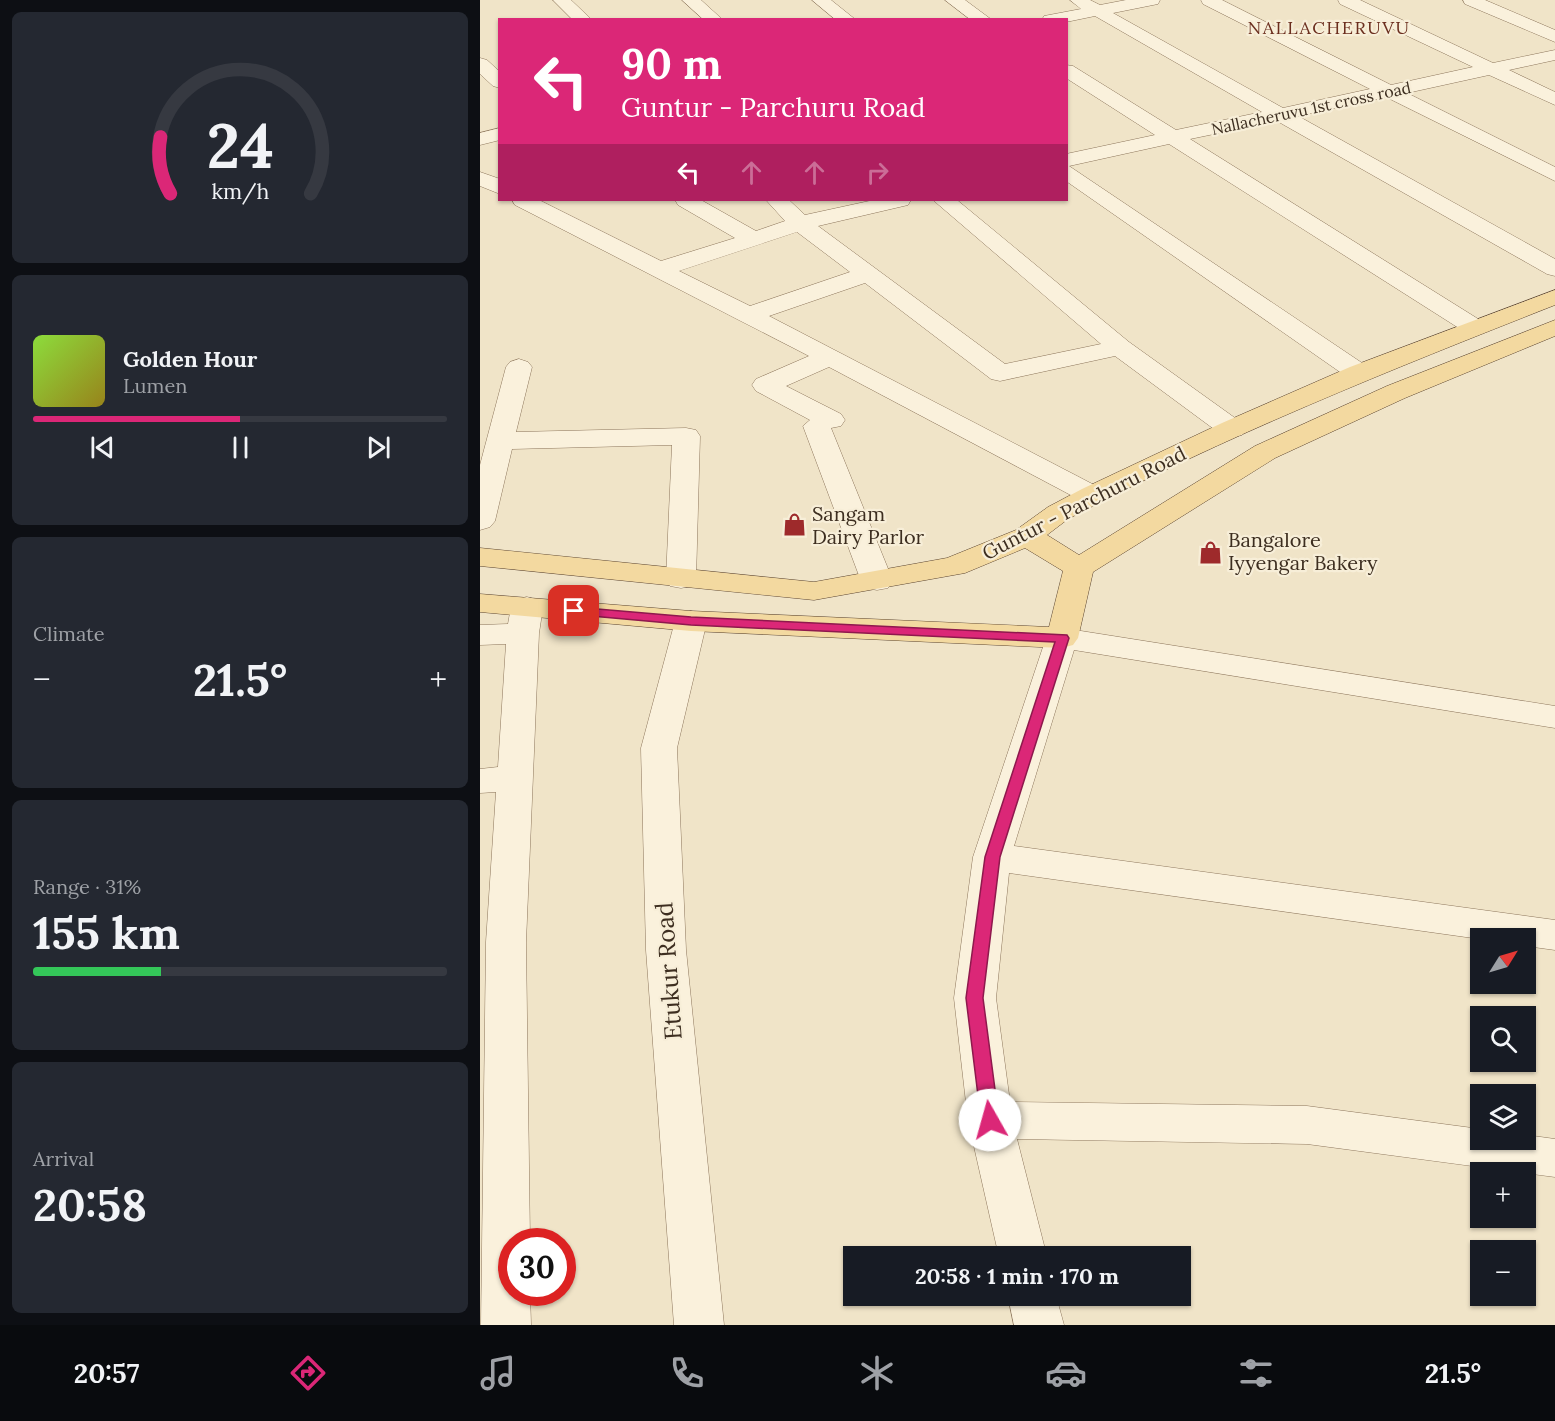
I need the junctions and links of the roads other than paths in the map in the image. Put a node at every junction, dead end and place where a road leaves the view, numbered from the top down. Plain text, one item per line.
1 (561, 0) edge
2 (690, 0) edge
3 (820, 0) edge
4 (953, 0) edge
5 (1078, 0) edge
6 (1152, 0) edge
7 (1209, 0) edge
8 (1346, 0) edge
9 (1471, 0) edge
10 (1097, 11) junction
11 (582, 18) edge
12 (712, 18) edge
13 (845, 18) edge
14 (981, 18) edge
15 (1060, 18) edge
16 (1555, 37) edge
17 (1555, 55) edge
18 (480, 64) edge
19 (1489, 68) junction
20 (1068, 71) edge
21 (498, 80) edge
22 (1388, 91) junction
23 (1555, 99) edge
24 (1282, 113) junction
25 (498, 134) edge
26 (1177, 138) junction
27 (480, 139) edge
28 (1068, 160) edge
29 (1068, 172) edge
30 (1555, 175) edge
31 (480, 178) edge
32 (498, 187) edge
33 (525, 201) edge
34 (688, 201) edge
35 (778, 201) edge
36 (896, 201) edge
37 (945, 201) edge
38 (800, 223) junction
39 (754, 239) junction
40 (1555, 268) edge
41 (660, 269) junction
42 (867, 274) junction
43 (1555, 297) edge
44 (749, 315) junction
45 (1474, 327) junction
46 (1555, 327) edge
47 (1120, 347) junction
48 (830, 357) junction
49 (519, 367) dead end
50 (1359, 373) junction
51 (1232, 429) junction
52 (500, 441) junction
53 (1092, 495) junction
54 (480, 521) edge
55 (1028, 536) junction
56 (480, 557) edge
57 (1079, 568) junction
58 (681, 579) junction
59 (877, 581) junction
60 (814, 591) junction
61 (480, 603) edge
62 (525, 620) junction
63 (691, 621) junction
64 (792, 625) junction
65 (480, 635) edge
66 (1062, 638) junction
67 (1555, 717) edge
68 (498, 780) edge
69 (993, 857) junction
70 (1555, 935) edge
71 (493, 944) edge
72 (990, 1120) junction
73 (1555, 1158) edge
74 (492, 1177) edge
75 (1020, 1246) edge
76 (1034, 1306) edge
77 (506, 1325) edge
78 (699, 1325) edge
79 (1039, 1325) edge

1 - 11 street
2 - 12 street
3 - 13 street
4 - 14 street
5 - 10 street
6 - 10 street
7 - 22 street
8 - 19 street
9 - 16 street
10 - 15 street
10 - 24 street
17 - 19 street, Nallacheruvu 1st cross road
18 - 21 street
19 - 22 street, Nallacheruvu 1st cross road
19 - 23 street
20 - 26 street
22 - 24 street, Nallacheruvu 1st cross road
22 - 30 street
24 - 26 street, Nallacheruvu 1st cross road
24 - 40 street
25 - 27 street
26 - 28 street, Nallacheruvu 1st cross road
26 - 45 street
29 - 50 street
31 - 32 street
33 - 41 street
34 - 39 street
35 - 38 street
36 - 38 street
37 - 47 street
38 - 39 street
38 - 42 street
39 - 41 street
41 - 44 street
42 - 44 street
42 - 47 street
43 - 45 main road, Guntur - Parchuru Road
44 - 48 street
45 - 50 main road, Guntur - Parchuru Road
46 - 57 main road
47 - 51 street
48 - 53 street
48 - 59 street
49 - 52 street
50 - 51 main road, Guntur - Parchuru Road
51 - 53 main road, Guntur - Parchuru Road
52 - 54 street
52 - 58 street
53 - 55 main road, Guntur - Parchuru Road
55 - 57 main road
55 - 59 main road, Guntur - Parchuru Road
56 - 58 main road, Guntur - Parchuru Road
57 - 66 main road
58 - 60 main road, Guntur - Parchuru Road
59 - 60 main road, Guntur - Parchuru Road
60 - 64 main road
61 - 62 main road
62 - 63 main road
62 - 65 street
62 - 68 street
63 - 64 main road
63 - 78 street, Etukur Road
64 - 66 main road
66 - 67 street
66 - 69 street
68 - 71 street
69 - 70 street
69 - 72 street
71 - 74 street
72 - 73 street
72 - 75 street
74 - 77 street
76 - 79 street

